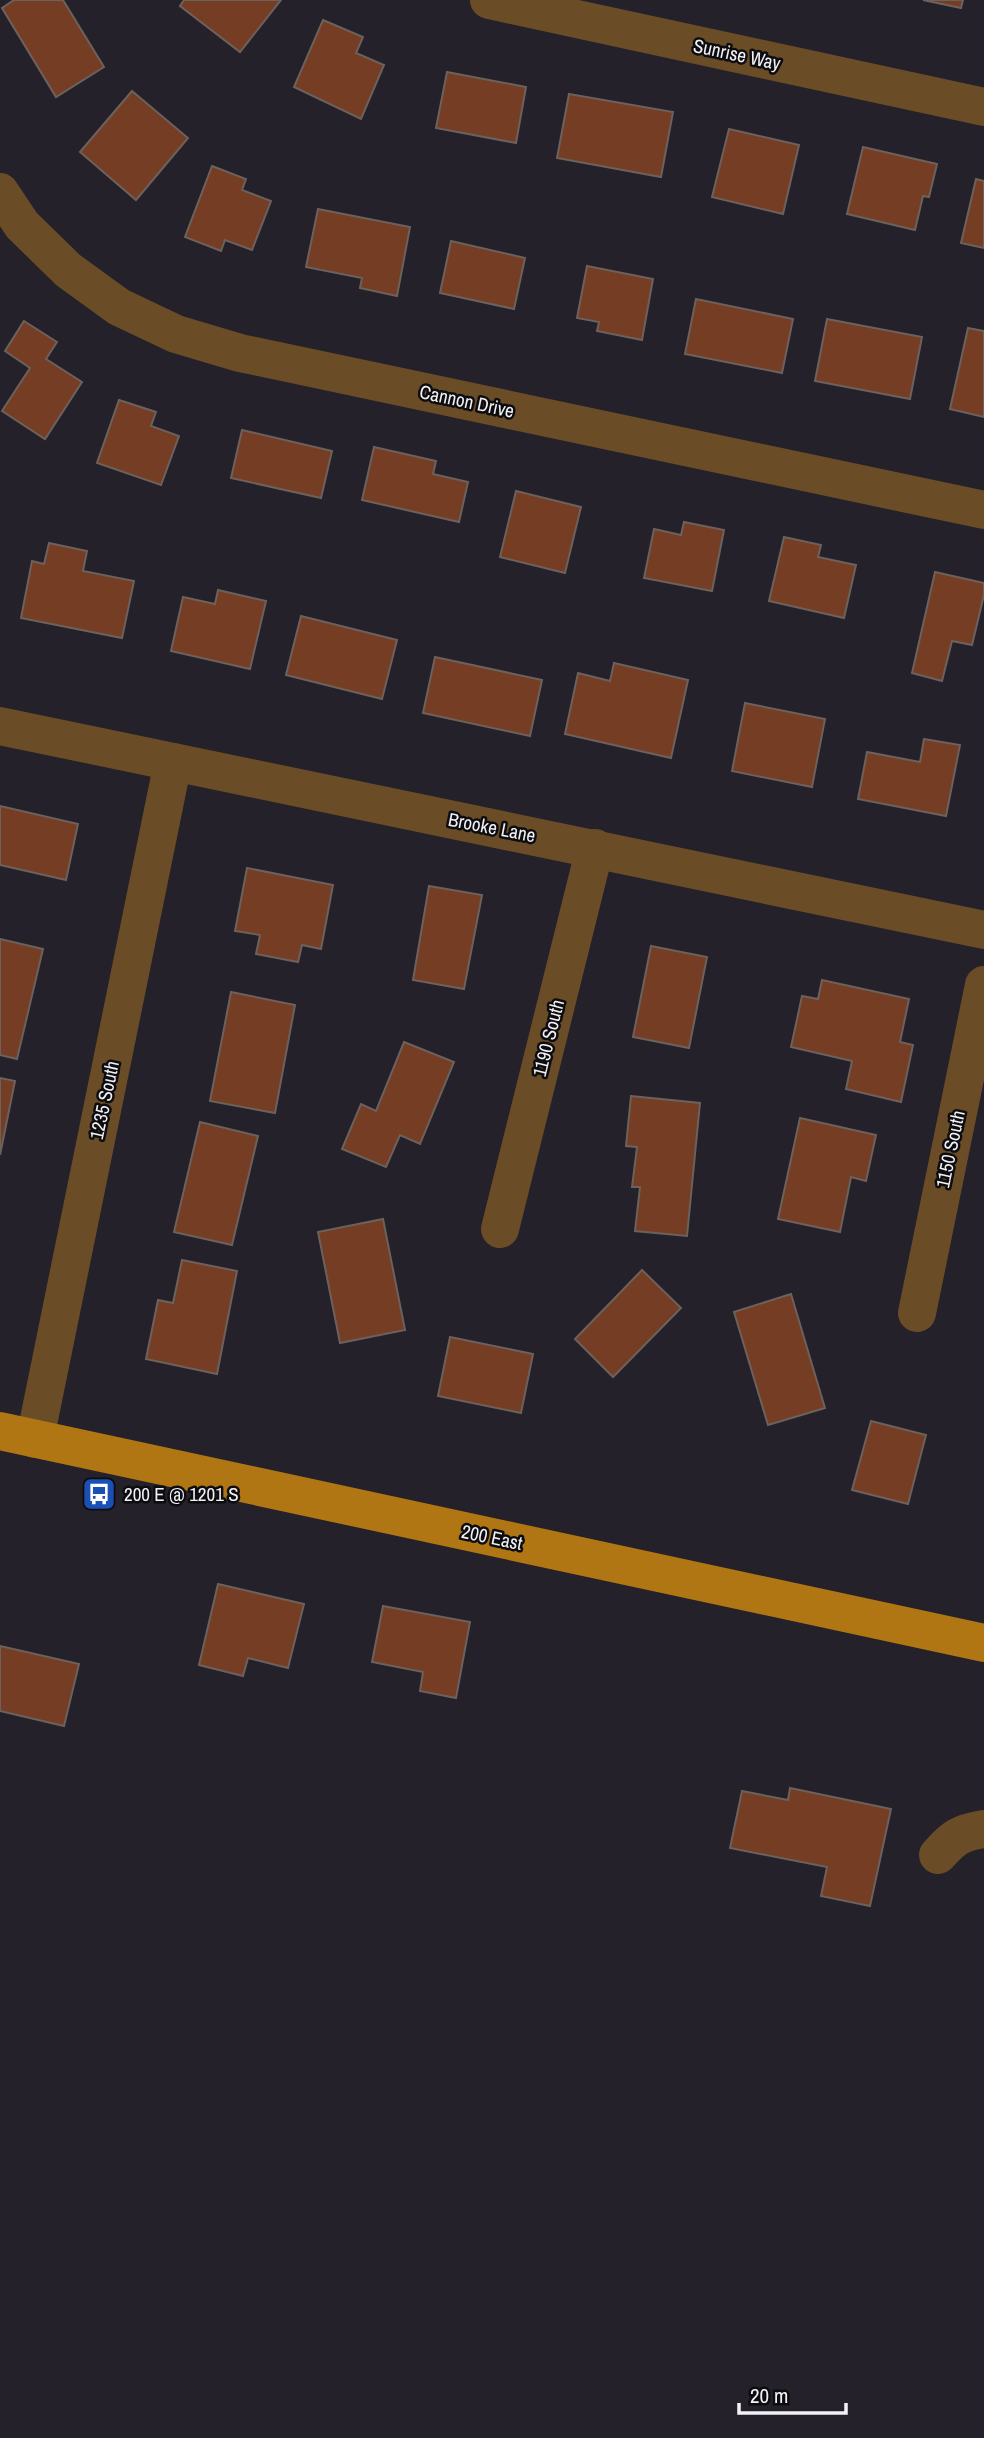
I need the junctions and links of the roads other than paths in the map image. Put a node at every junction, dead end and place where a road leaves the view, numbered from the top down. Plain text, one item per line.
1 (489, 0) edge
2 (984, 107) edge
3 (0, 192) edge
4 (984, 510) edge
5 (0, 726) edge
6 (173, 762) junction
7 (595, 848) junction
8 (984, 930) edge
9 (984, 985) edge
10 (500, 1229) dead end
11 (917, 1313) dead end
12 (18, 1435) edge
13 (984, 1643) edge
14 (984, 1829) edge
15 (937, 1855) dead end

1 - 2 street, Sunrise Way
3 - 4 street, Cannon Drive
5 - 6 street, Brooke Lane
6 - 7 street, Brooke Lane
6 - 12 street, 1235 South
7 - 8 street, Brooke Lane
7 - 10 street, 1190 South
9 - 11 street, 1150 South
12 - 13 main road, 200 East
14 - 15 street

